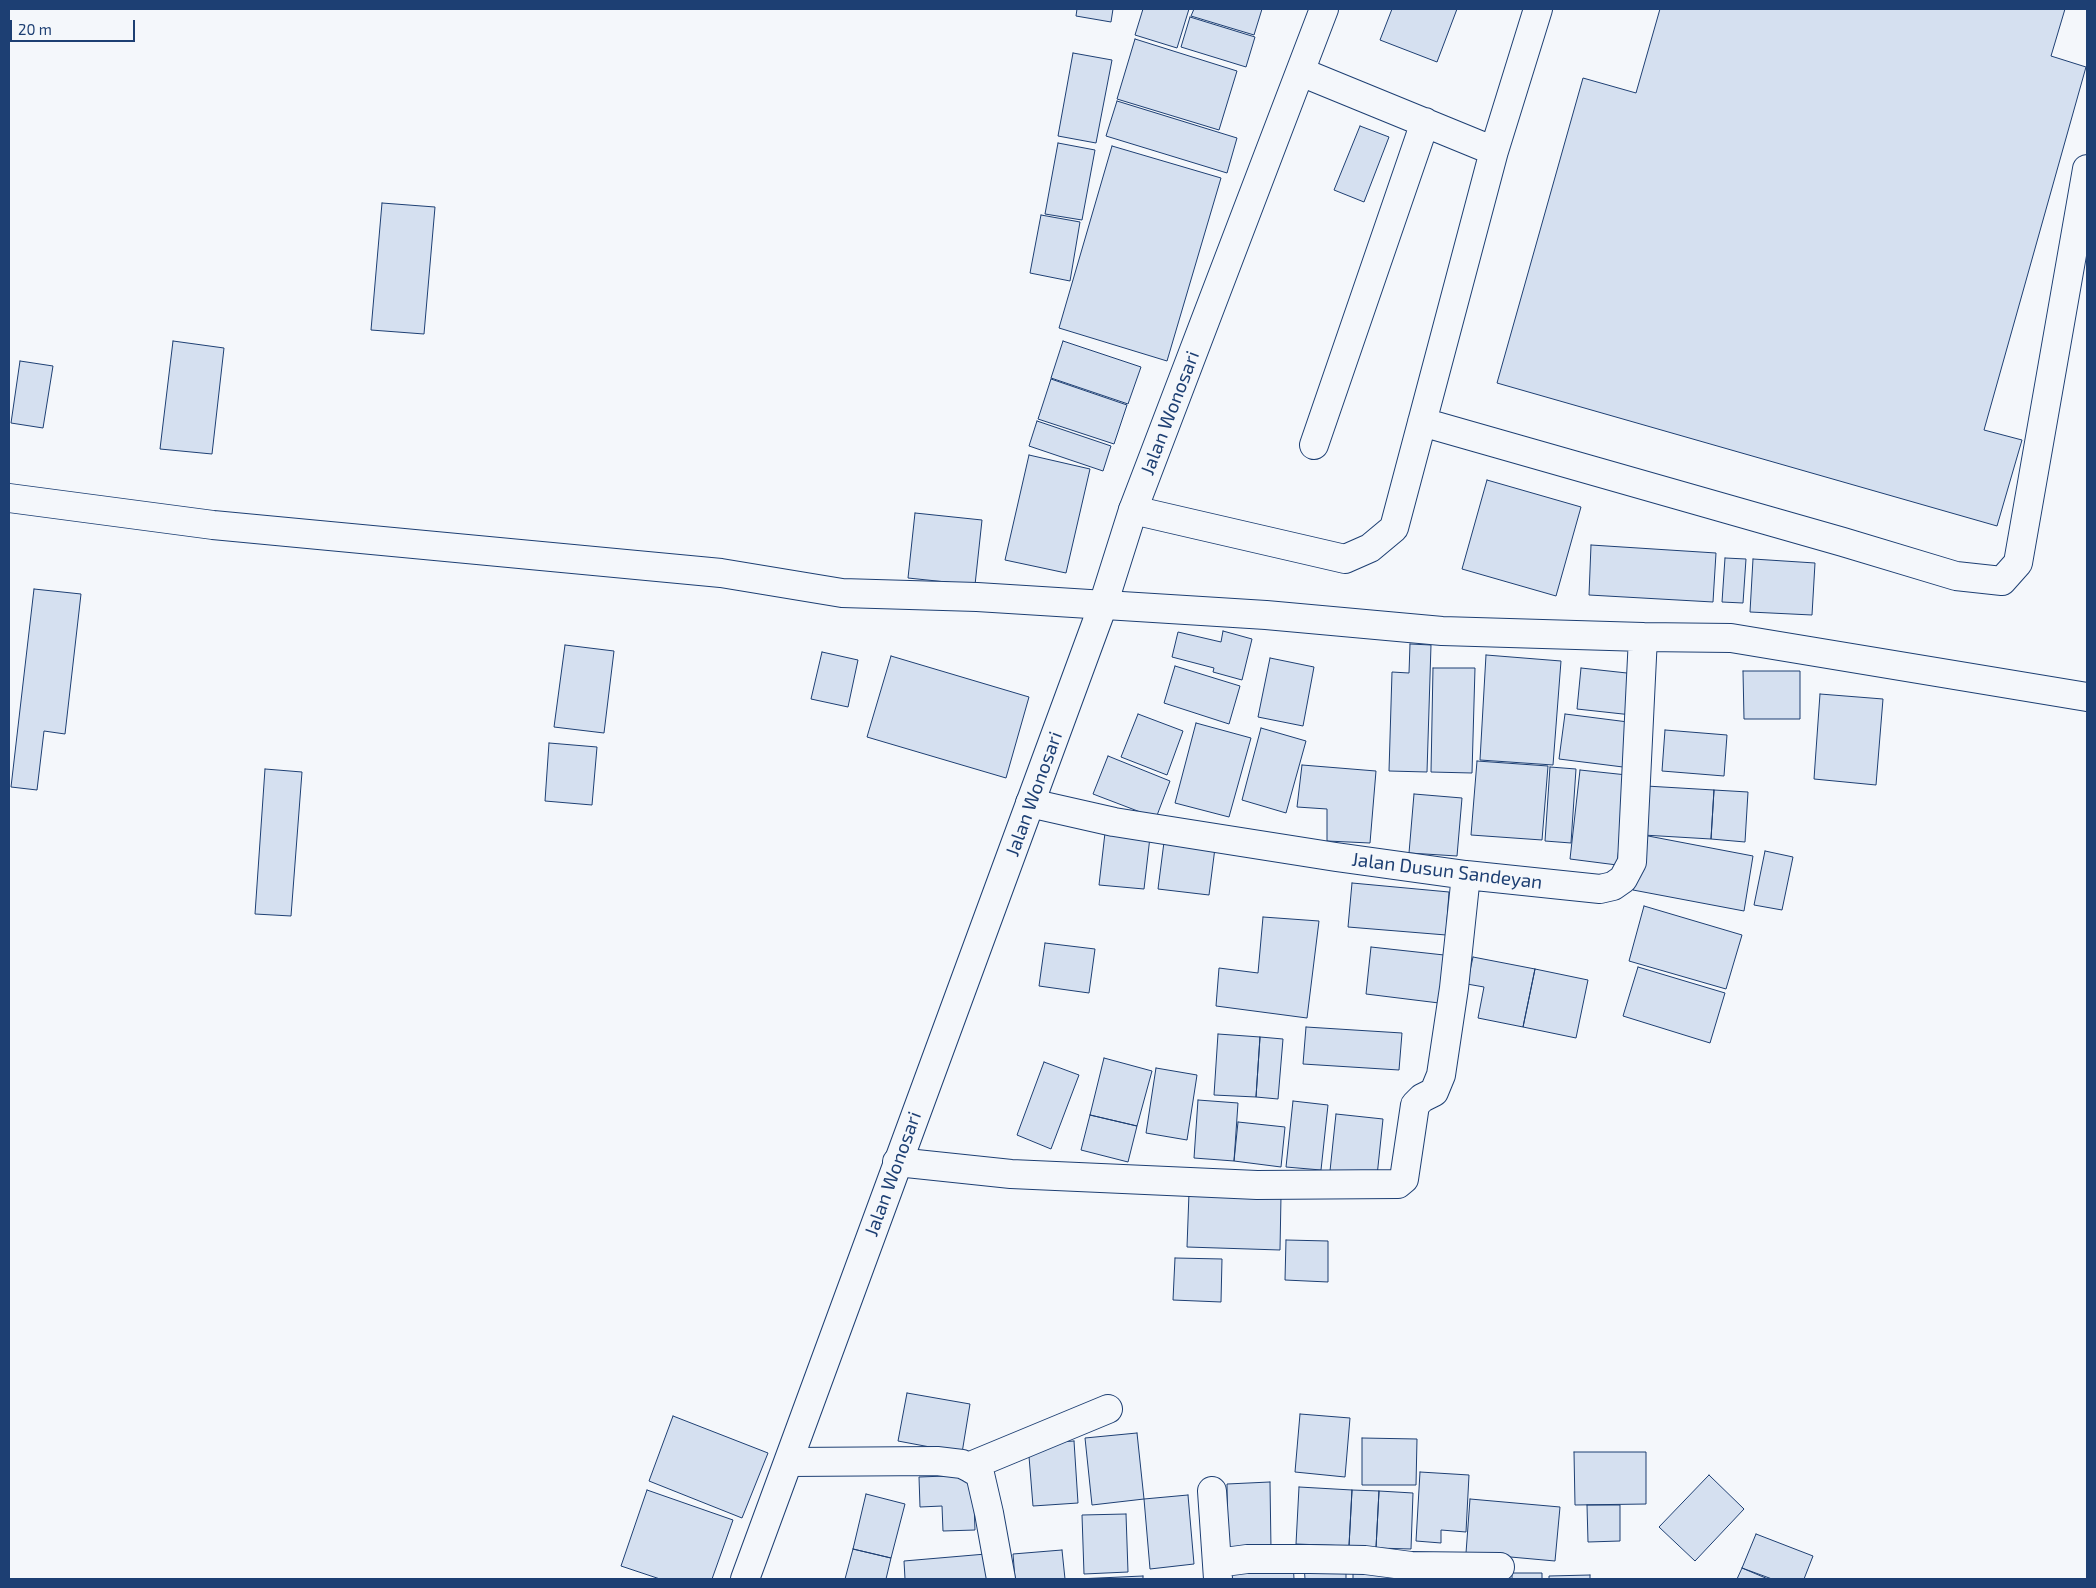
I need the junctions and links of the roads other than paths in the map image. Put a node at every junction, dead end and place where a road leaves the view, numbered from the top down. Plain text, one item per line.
1 (1324, 9) edge
2 (1538, 9) edge
3 (1301, 72) junction
4 (1425, 122) junction
5 (1494, 151) junction
6 (2087, 169) edge
7 (1422, 422) junction
8 (1314, 446) dead end
9 (9, 498) edge
10 (1133, 510) junction
11 (1104, 605) junction
12 (1643, 638) junction
13 (2087, 697) edge
14 (1030, 803) junction
15 (1466, 875) junction
16 (897, 1162) junction
17 (1108, 1409) dead end
18 (789, 1462) junction
19 (968, 1467) junction
20 (1212, 1490) dead end
21 (1500, 1567) dead end
22 (1218, 1571) edge
23 (745, 1579) edge
24 (1000, 1579) edge

1 - 3 main road, Jalan Wonosari
2 - 5 main road
3 - 4 main road
3 - 10 main road, Jalan Wonosari
4 - 5 main road
4 - 8 main road
5 - 7 main road
6 - 7 main road
7 - 10 main road
9 - 11 main road
10 - 11 main road, Jalan Wonosari
11 - 12 main road
11 - 14 main road, Jalan Wonosari
12 - 13 main road
12 - 15 main road, Jalan Dusun Sandeyan
14 - 15 main road, Jalan Dusun Sandeyan
14 - 16 main road, Jalan Wonosari
15 - 16 main road
16 - 18 main road, Jalan Wonosari
17 - 19 main road
18 - 19 main road
18 - 23 main road, Jalan Wonosari
19 - 24 main road
20 - 22 main road
21 - 22 main road

